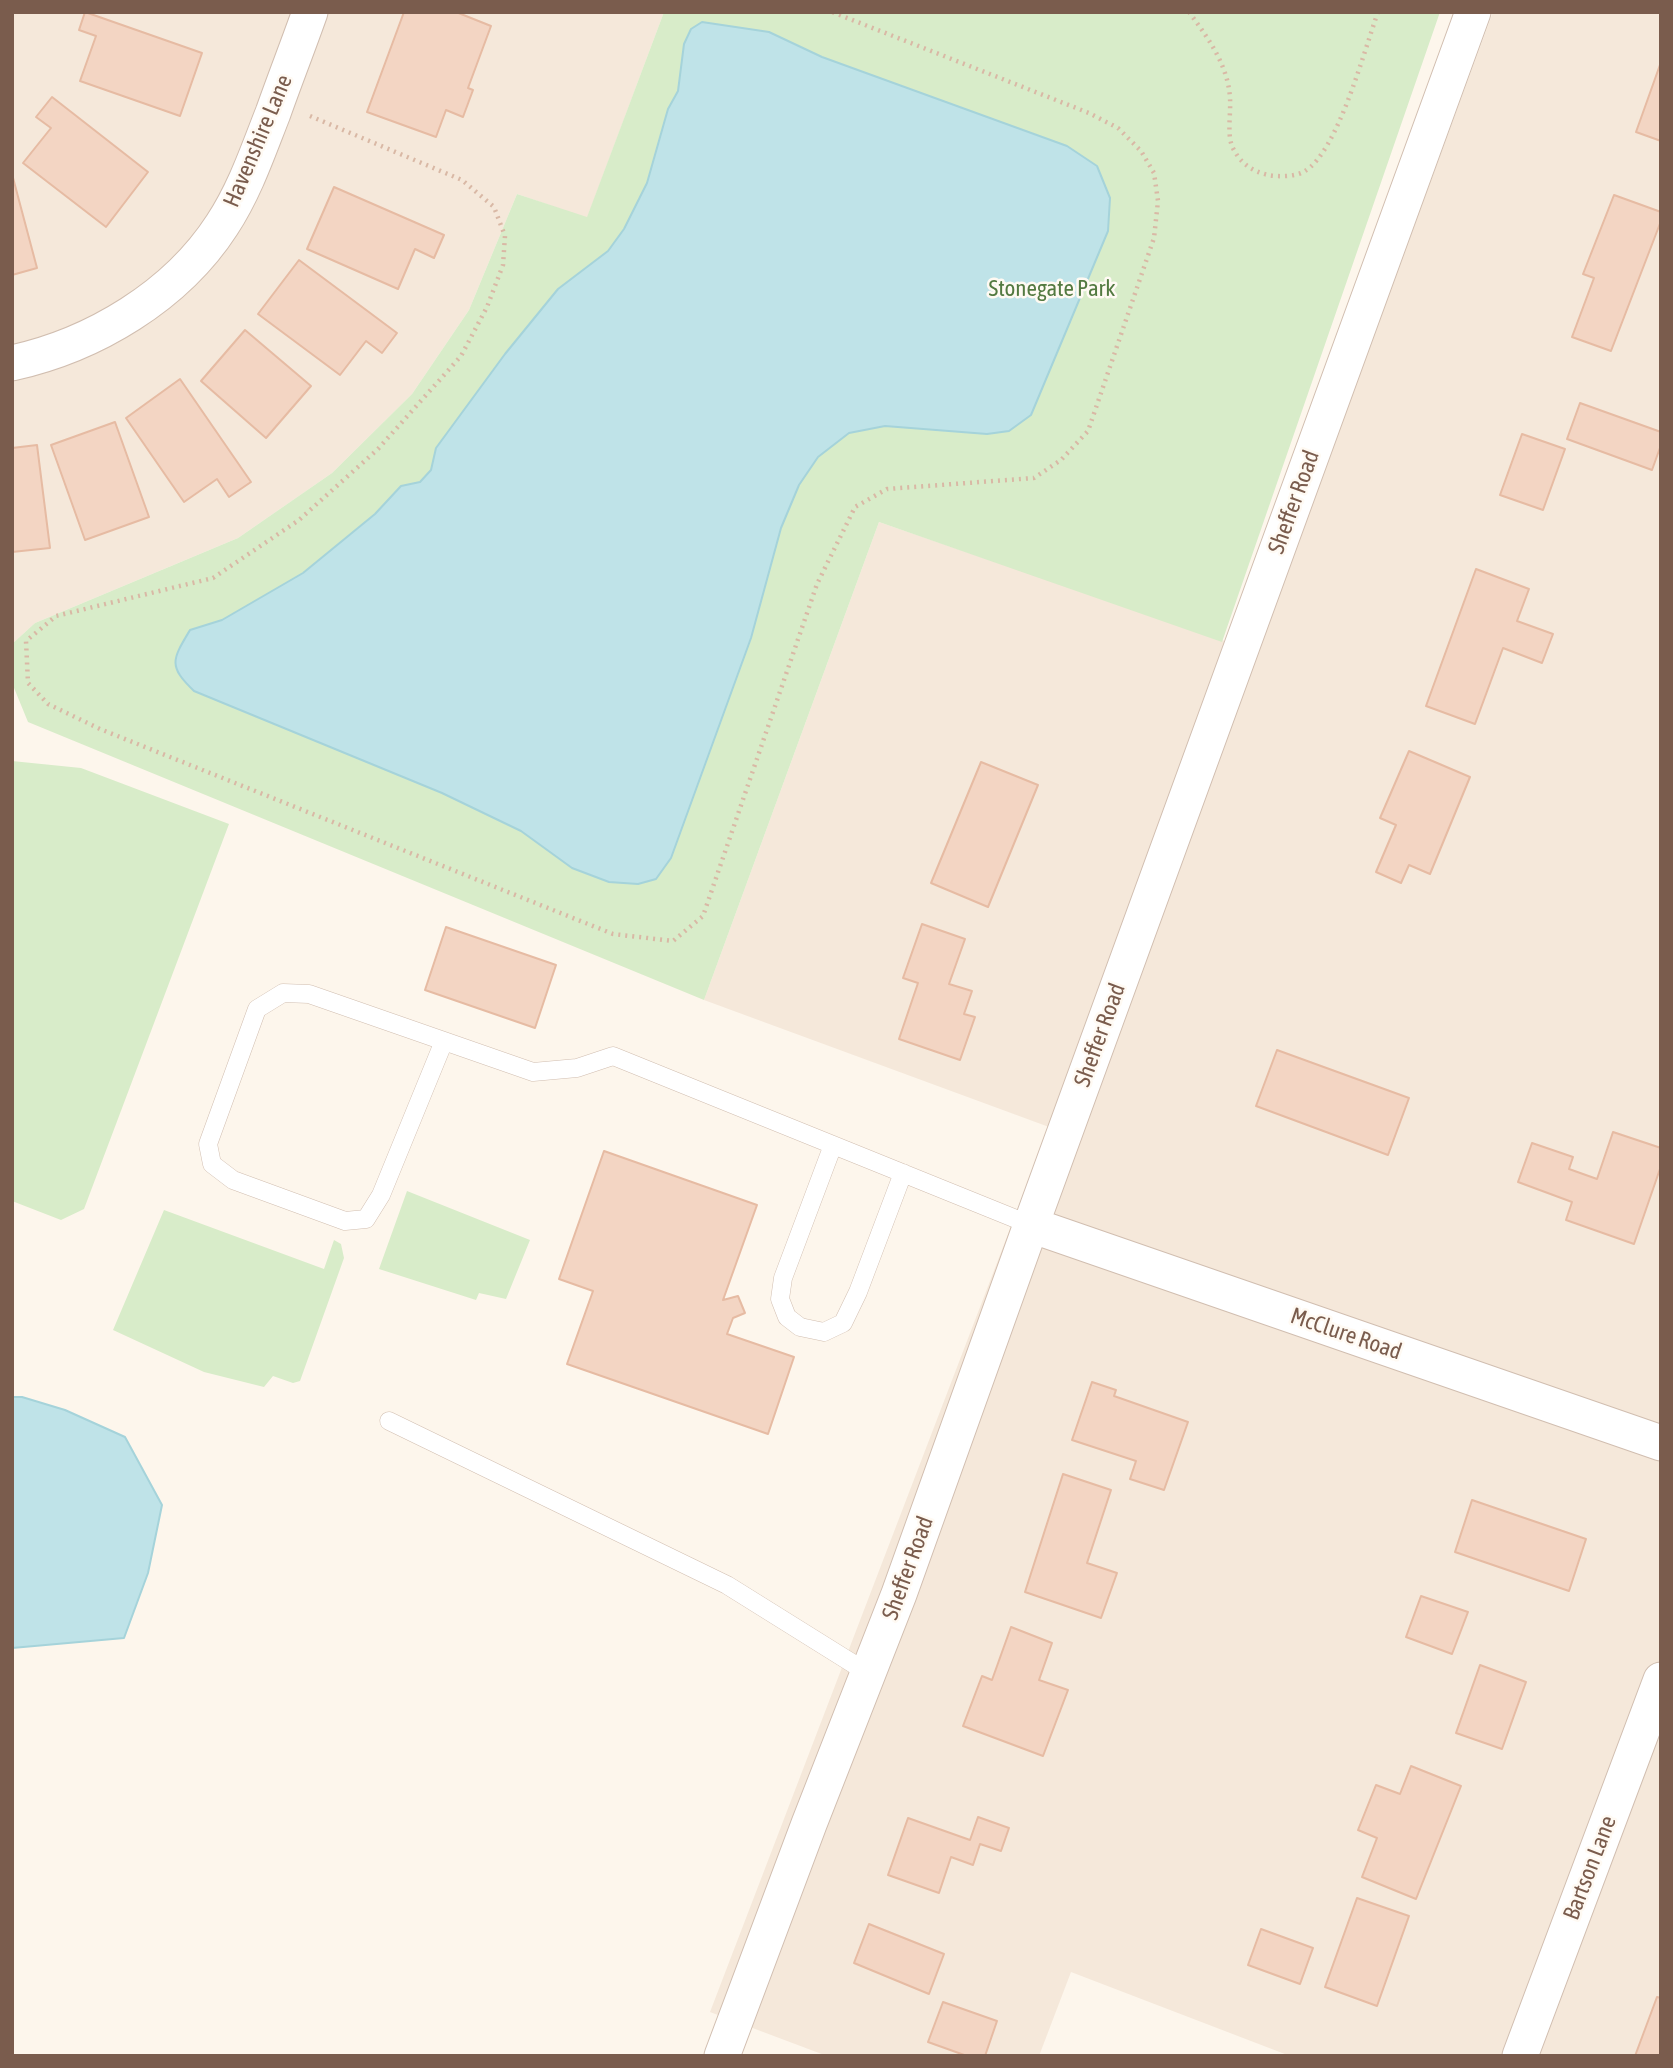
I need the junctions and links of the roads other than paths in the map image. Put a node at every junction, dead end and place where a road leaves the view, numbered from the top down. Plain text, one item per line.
1 (310, 12) edge
2 (1473, 12) edge
3 (12, 363) edge
4 (444, 1041) junction
5 (833, 1145) junction
6 (902, 1173) junction
7 (1031, 1225) junction
8 (389, 1421) dead end
9 (1661, 1443) edge
10 (868, 1673) junction
11 (1661, 1680) edge
12 (722, 2056) edge
13 (1520, 2056) edge

1 - 3 street, Havenshire Lane
2 - 7 street, Sheffer Road
4 - 4 lane
4 - 5 lane
5 - 6 lane
5 - 6 lane
6 - 7 lane
7 - 9 street, McClure Road
7 - 10 street, Sheffer Road
8 - 10 lane
10 - 12 street, Sheffer Road
11 - 13 street, Bartson Lane

